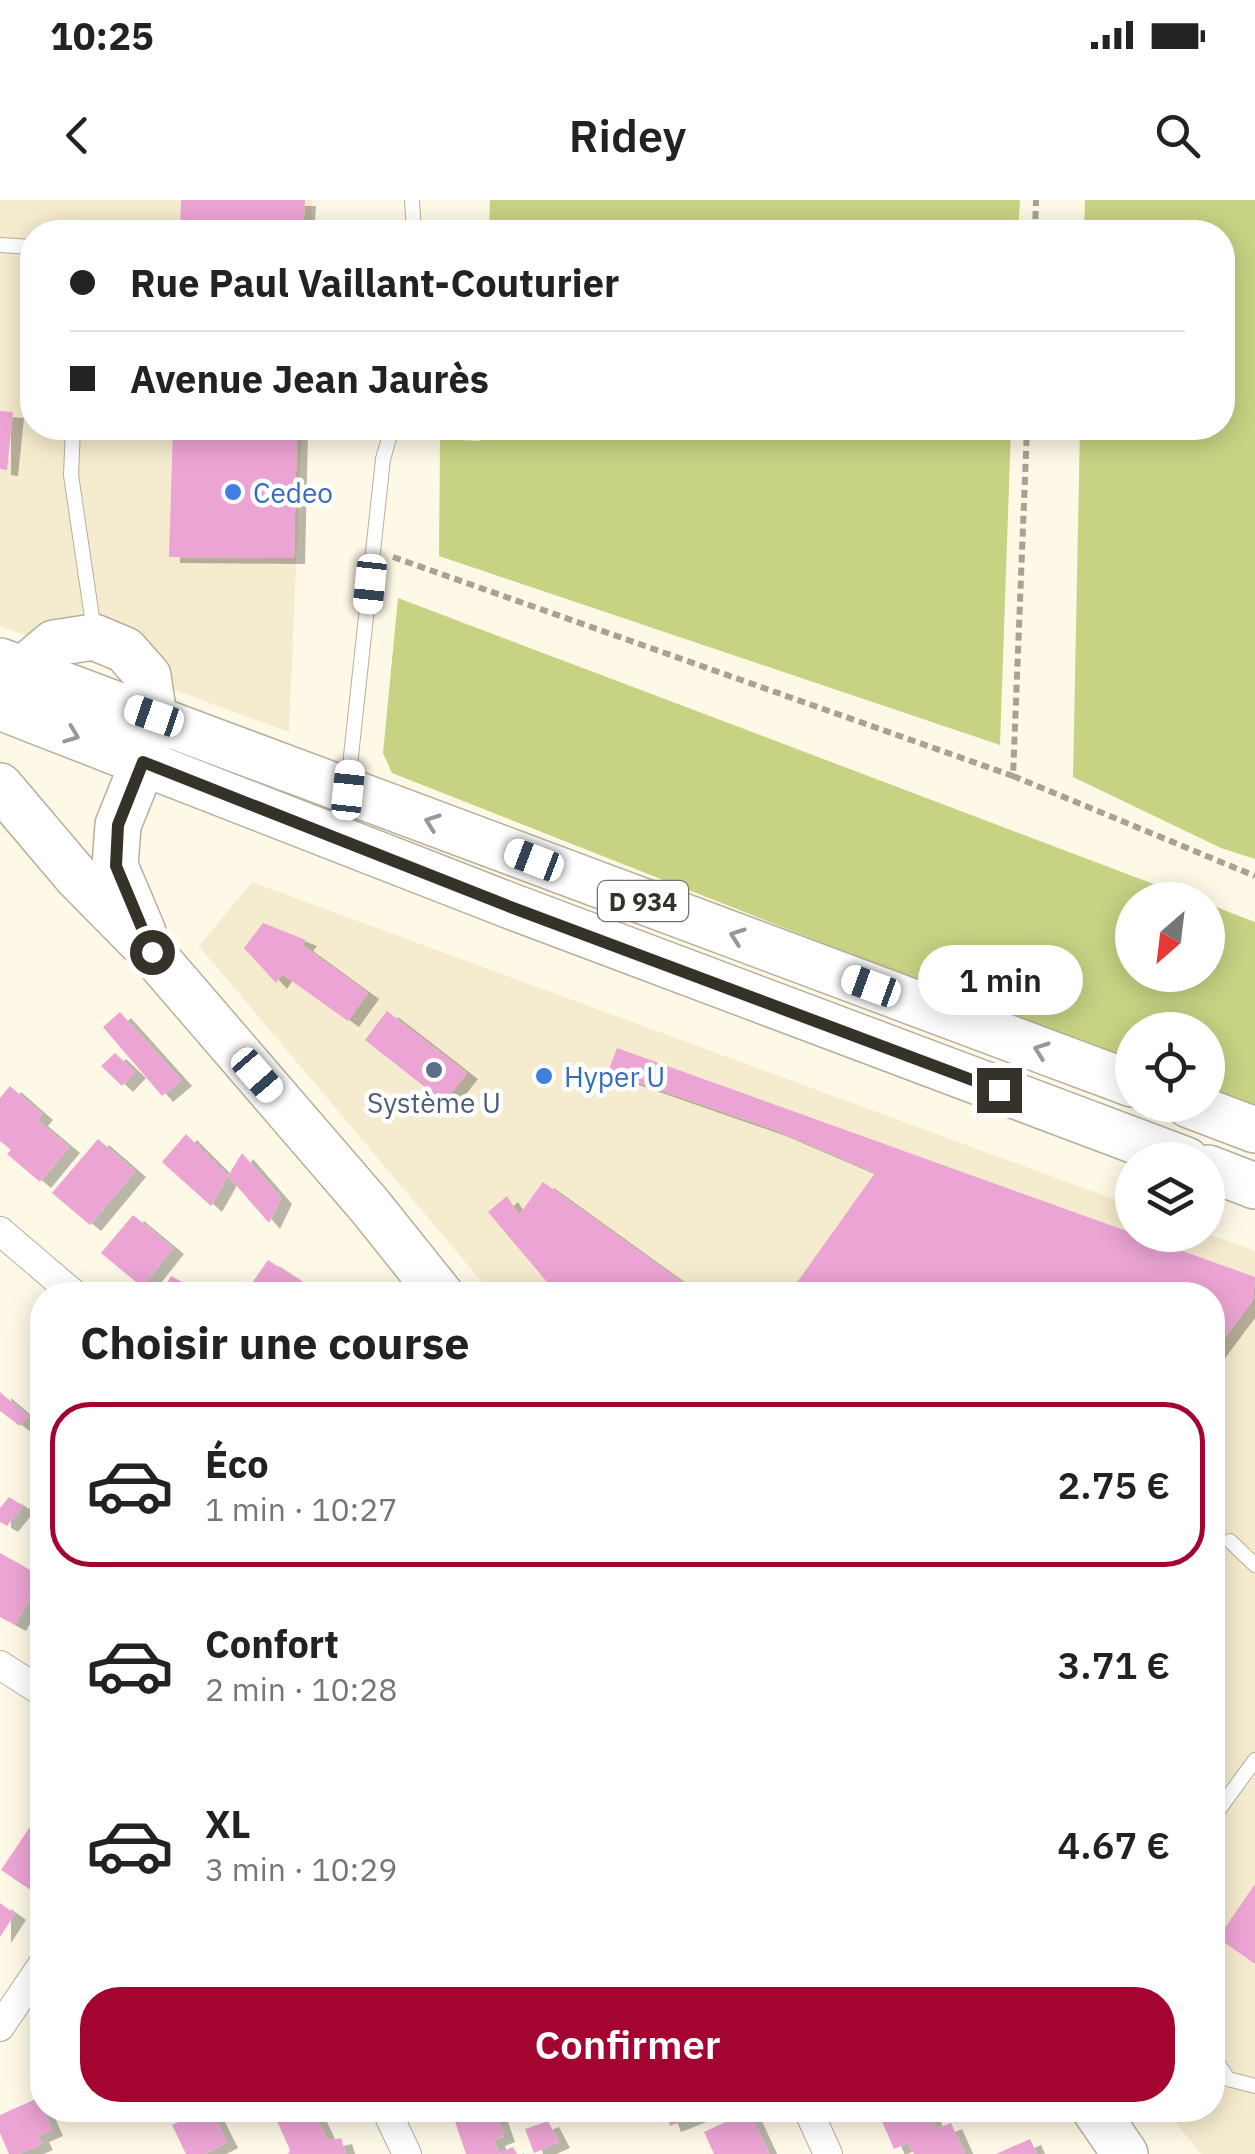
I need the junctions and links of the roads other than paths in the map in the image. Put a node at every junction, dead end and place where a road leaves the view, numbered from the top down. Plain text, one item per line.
1 (72, 440) edge
2 (389, 440) edge
3 (94, 637) junction
4 (6, 694) edge
5 (154, 716) junction
6 (143, 762) junction
7 (348, 790) junction
8 (11, 799) edge
9 (118, 825) junction
10 (152, 952) junction
11 (1115, 1078) edge
12 (1225, 1119) edge
13 (1255, 1130) edge
14 (1138, 1142) edge
15 (1225, 1175) edge
16 (1255, 1186) edge
17 (0, 1231) edge
18 (59, 1282) edge
19 (431, 1282) edge
20 (1230, 1541) dead end
21 (1255, 1565) edge
22 (0, 1666) edge
23 (30, 1685) edge
24 (1255, 1760) edge
25 (1225, 1801) edge
26 (30, 1983) edge
27 (0, 2027) edge
28 (1225, 2074) edge
29 (1255, 2086) edge
30 (392, 2122) edge
31 (813, 2122) edge
32 (1103, 2122) edge
33 (407, 2154) edge
34 (828, 2154) edge
35 (1125, 2154) edge

1 - 3 lane
2 - 7 lane
3 - 4 main road
3 - 5 main road
4 - 5 main road, D 934
4 -> 6 main road, D 934
5 - 6 main road
5 - 7 main road, D 934
6 - 9 main road
6 - 14 main road, D 934
11 -> 7 main road, D 934
8 - 9 main road
8 - 10 main road
9 - 10 main road
10 - 19 main road
12 - 13 main road
15 - 16 main road
17 - 18 street
20 - 21 lane
22 - 23 street
24 - 25 lane
26 - 27 street
28 - 29 lane
30 - 33 street
31 - 34 street
32 - 35 main road

